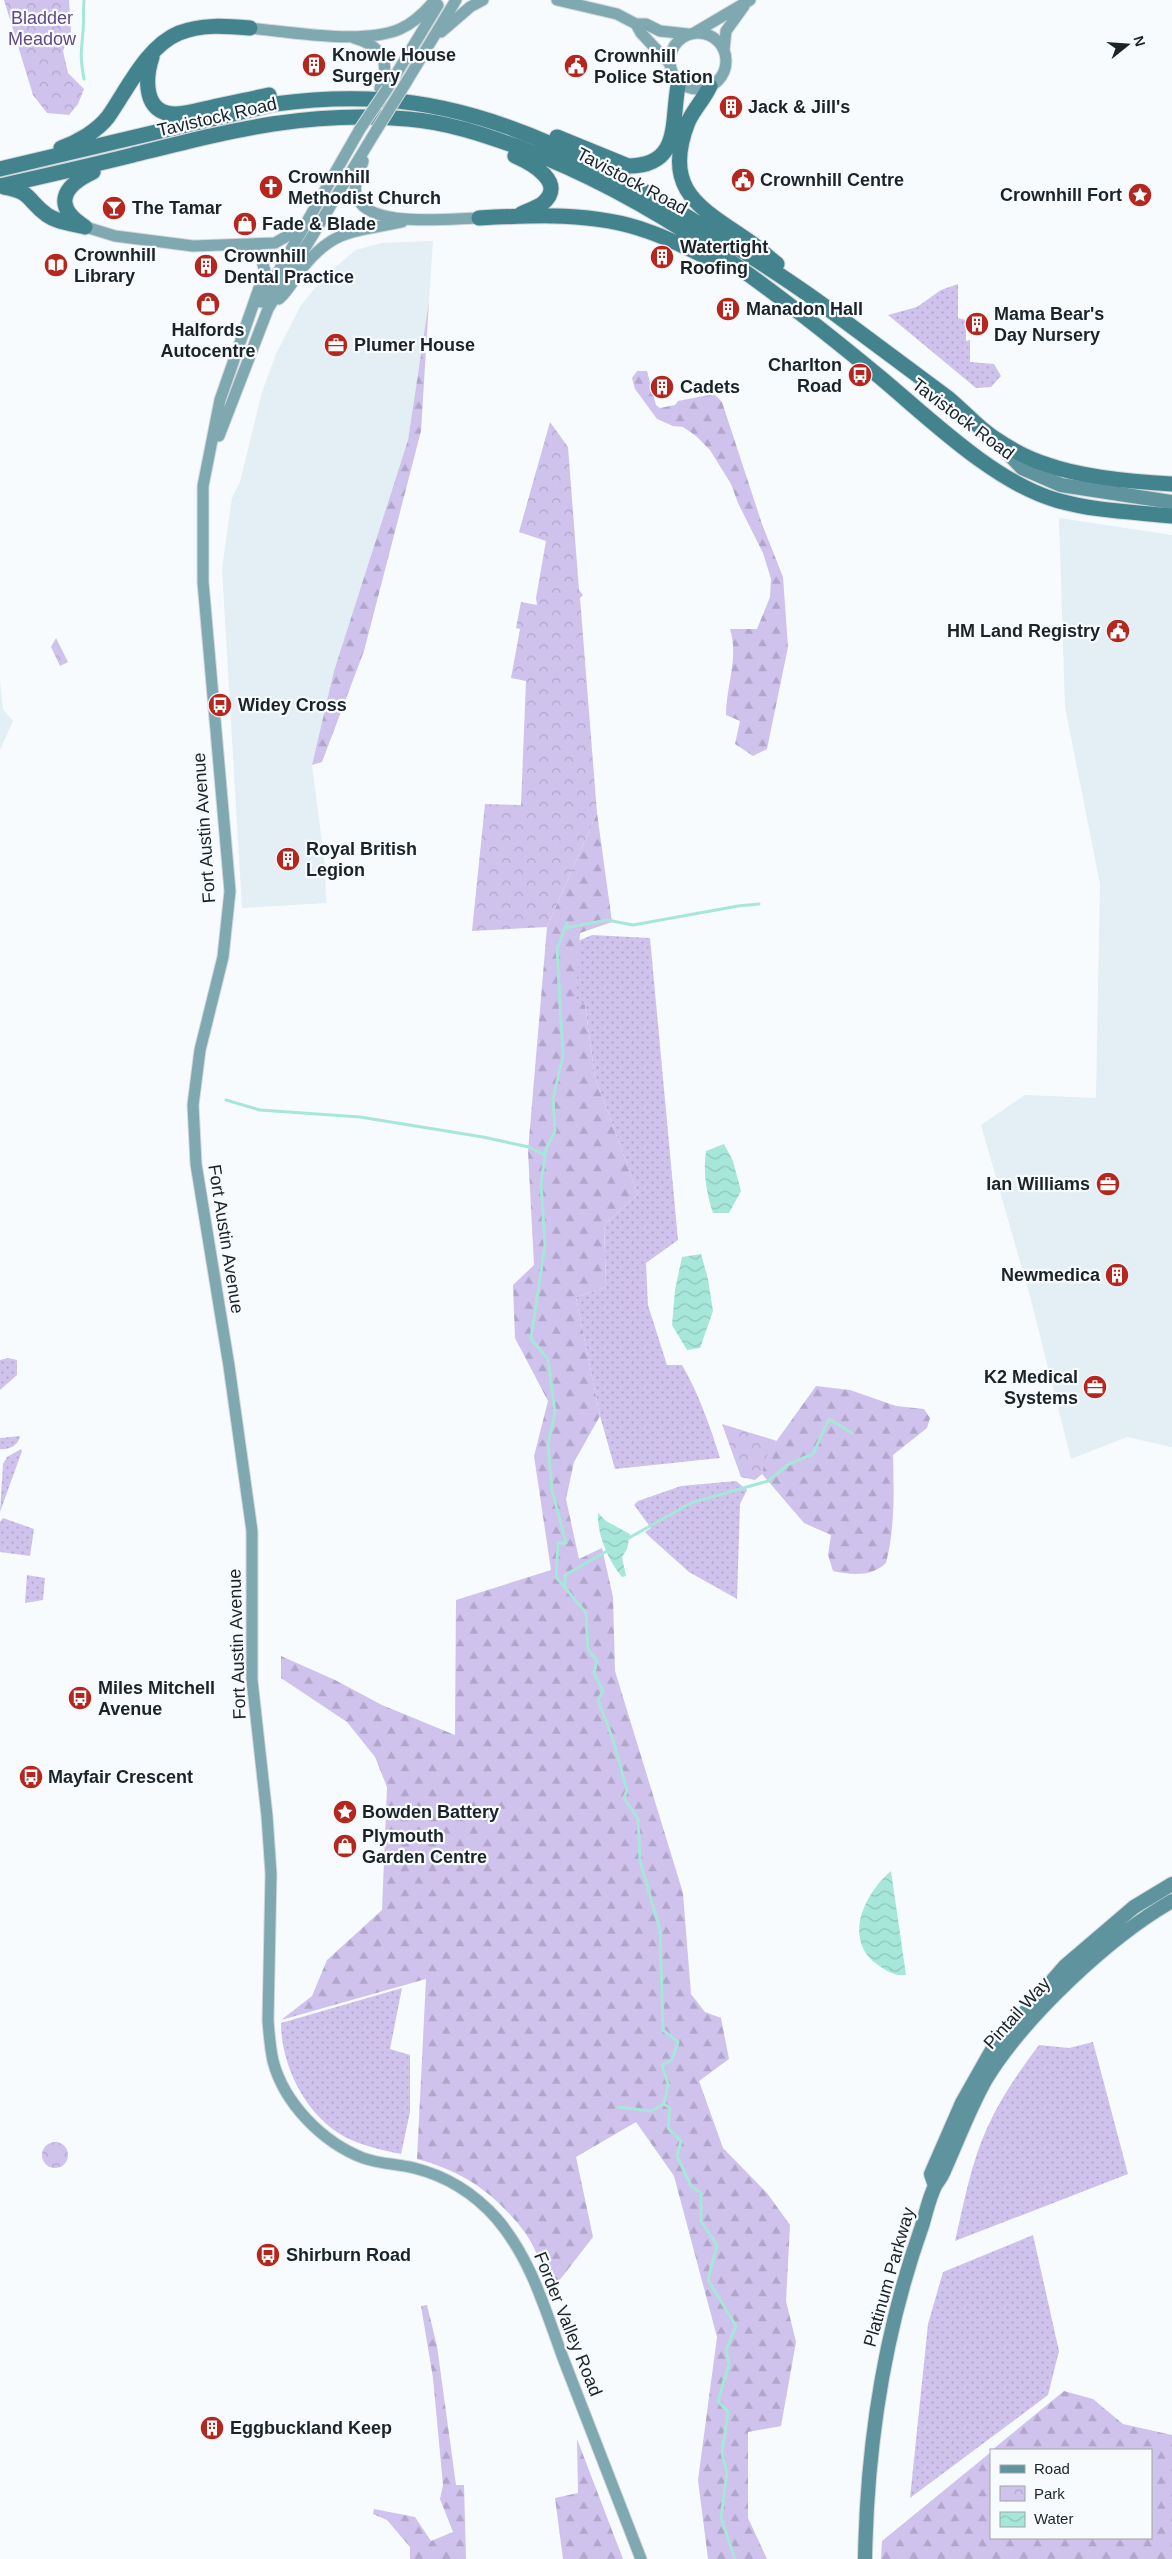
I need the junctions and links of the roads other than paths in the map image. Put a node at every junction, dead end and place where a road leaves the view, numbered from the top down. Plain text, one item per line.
1 (435, 0) edge
2 (441, 0) edge
3 (456, 0) edge
4 (484, 0) edge
5 (557, 0) edge
6 (750, 0) edge
7 (636, 24) junction
8 (250, 28) joint
9 (691, 33) junction
10 (344, 35) junction
11 (427, 46) junction
12 (724, 50) junction
13 (153, 53) junction
14 (670, 64) junction
15 (679, 81) junction
16 (710, 86) junction
17 (384, 88) junction
18 (299, 101) junction
19 (465, 114) junction
20 (459, 128) junction
21 (370, 140) junction
22 (130, 156) junction
23 (35, 160) junction
24 (0, 169) edge
25 (0, 187) edge
26 (517, 216) junction
27 (479, 218) joint
28 (413, 219) junction
29 (303, 226) junction
30 (87, 228) junction
31 (244, 245) junction
32 (756, 279) junction
33 (268, 309) junction
34 (830, 310) junction
35 (245, 332) junction
36 (993, 438) junction
37 (207, 466) junction
38 (1172, 484) edge
39 (1172, 502) edge
40 (1172, 516) edge
41 (1172, 1884) edge
42 (1172, 1901) edge
43 (268, 2020) joint
44 (992, 2050) joint
45 (935, 2186) junction
46 (641, 2559) edge
47 (865, 2559) edge

1 - 10 main road
2 - 17 main road
3 - 11 main road
4 - 11 main road
5 - 7 main road
6 - 9 main road
6 - 12 main road
7 - 9 main road
7 - 14 main road
8 - 10 main road
8 - 13 highway
9 - 12 main road
9 - 14 main road
10 - 17 main road
11 - 21 main road, bridge
12 - 16 main road
13 - 18 highway
13 - 23 highway
14 - 15 main road
15 - 16 main road
15 - 19 highway
16 - 34 highway
17 - 29 main road, bridge
18 - 19 highway, Tavistock Road
18 - 23 highway, Tavistock Road
19 - 34 highway, Tavistock Road
20 - 22 highway, Tavistock Road
20 - 26 highway
20 - 32 highway, Tavistock Road
21 - 28 main road
21 - 33 main road, Fort Austin Avenue
22 - 25 highway, Tavistock Road
22 - 30 highway
23 - 24 highway, Tavistock Road
25 - 30 highway
26 - 27 highway
26 - 32 highway
27 - 28 main road
28 - 33 main road
29 - 31 main road
29 - 35 main road
30 - 31 main road
31 - 35 main road, Fort Austin Avenue
32 - 40 highway, Tavistock Road
33 - 37 main road, Fort Austin Avenue
34 - 36 highway, Tavistock Road
35 - 37 main road, Fort Austin Avenue
36 - 38 highway, Tavistock Road
36 - 39 main road, Tavistock Road
37 - 43 main road, Fort Austin Avenue
41 - 44 main road, Pintail Way
42 - 45 main road, Pintail Way
43 - 46 main road, Forder Valley Road
44 - 45 main road, Platinum Parkway
45 - 47 main road, Platinum Parkway

